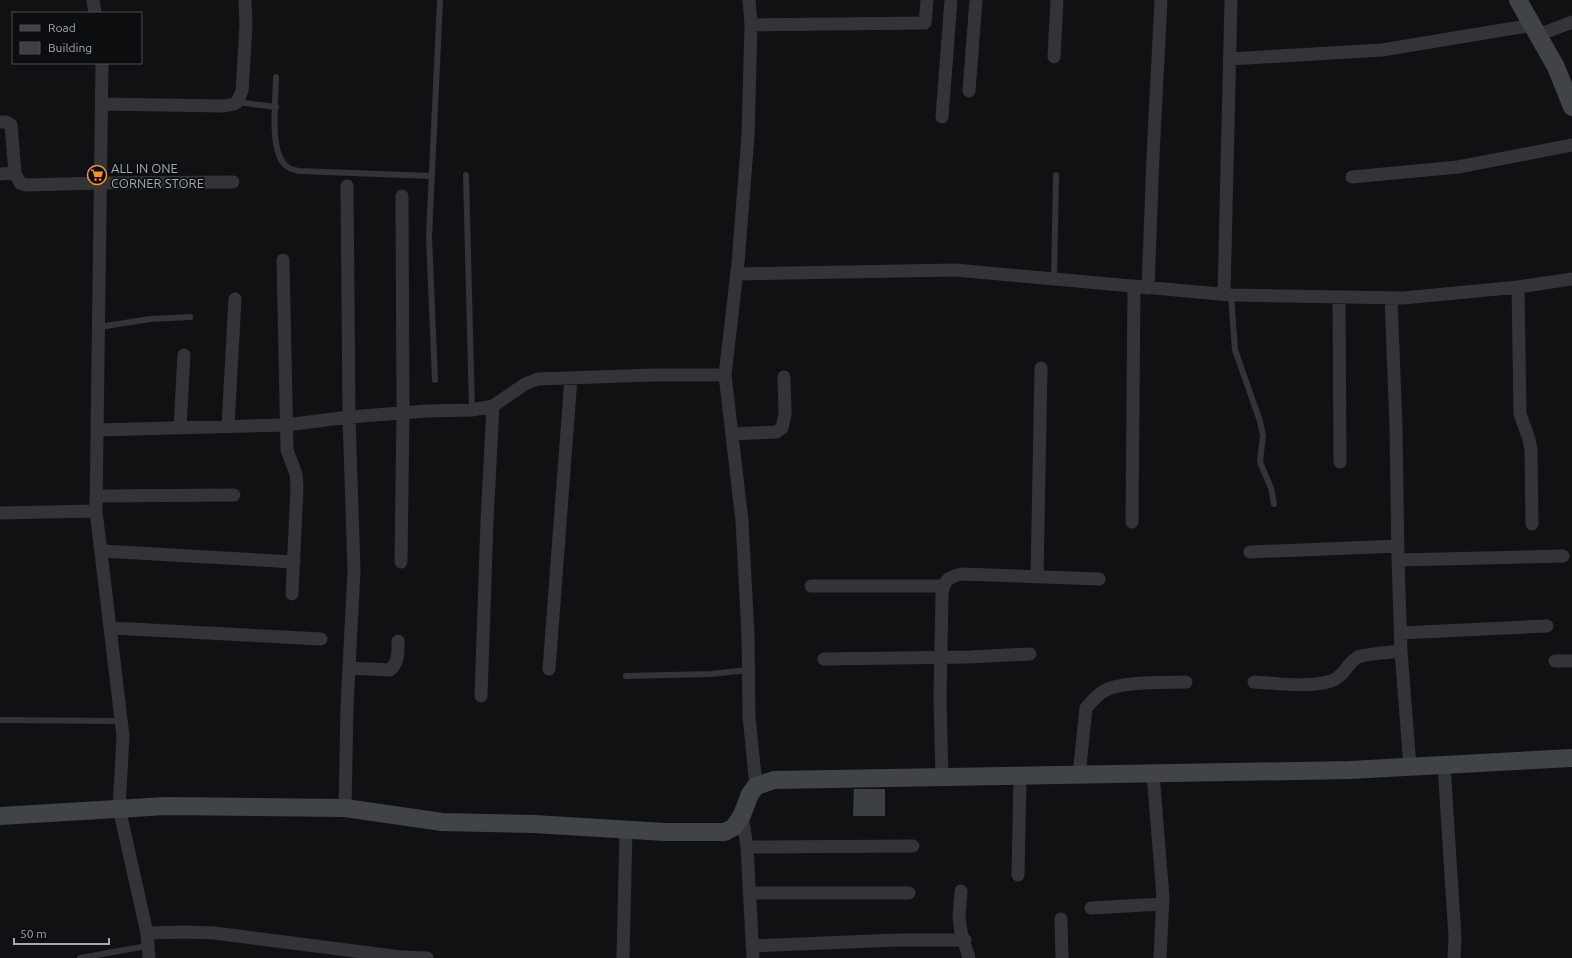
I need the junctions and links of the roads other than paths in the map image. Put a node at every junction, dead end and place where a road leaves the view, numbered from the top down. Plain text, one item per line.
1 (93, 0) edge
2 (245, 0) edge
3 (440, 0) edge
4 (749, 0) edge
5 (927, 0) edge
6 (951, 0) edge
7 (976, 0) edge
8 (1057, 0) edge
9 (1161, 0) edge
10 (1232, 0) edge
11 (1518, 0) edge
12 (95, 12) edge
13 (1572, 22) edge
14 (751, 26) junction
15 (1536, 30) junction
16 (1054, 57) dead end
17 (1230, 59) junction
18 (102, 64) edge
19 (276, 77) dead end
20 (969, 91) dead end
21 (237, 102) junction
22 (102, 104) junction
23 (276, 107) junction
24 (1572, 107) edge
25 (942, 117) dead end
26 (0, 122) edge
27 (1572, 145) edge
28 (15, 173) junction
29 (0, 174) edge
30 (466, 175) dead end
31 (1056, 175) dead end
32 (432, 176) junction
33 (1352, 177) dead end
34 (233, 182) dead end
35 (101, 183) junction
36 (347, 186) dead end
37 (402, 196) dead end
38 (283, 260) dead end
39 (737, 274) junction
40 (1572, 278) edge
41 (1054, 279) junction
42 (1134, 286) junction
43 (1518, 287) junction
44 (1148, 288) junction
45 (1227, 294) junction
46 (1339, 297) junction
47 (1391, 298) junction
48 (235, 299) dead end
49 (190, 317) dead end
50 (99, 327) junction
51 (184, 355) dead end
52 (1041, 368) dead end
53 (725, 375) junction
54 (784, 377) dead end
55 (571, 378) junction
56 (435, 380) dead end
57 (494, 406) junction
58 (472, 410) junction
59 (403, 413) junction
60 (350, 417) junction
61 (286, 424) junction
62 (228, 426) junction
63 (180, 427) junction
64 (97, 430) junction
65 (732, 434) junction
66 (1340, 462) dead end
67 (234, 495) dead end
68 (97, 496) junction
69 (1274, 504) dead end
70 (96, 511) junction
71 (0, 513) edge
72 (1132, 522) dead end
73 (1532, 524) dead end
74 (1398, 546) junction
75 (102, 551) junction
76 (1250, 552) dead end
77 (1563, 556) dead end
78 (1398, 560) junction
79 (294, 562) junction
80 (401, 562) dead end
81 (1037, 577) junction
82 (1099, 579) dead end
83 (811, 586) dead end
84 (943, 586) junction
85 (292, 594) dead end
86 (1548, 626) dead end
87 (111, 628) junction
88 (1401, 634) junction
89 (321, 638) dead end
90 (398, 641) dead end
91 (1401, 651) junction
92 (1030, 654) dead end
93 (941, 657) junction
94 (824, 659) dead end
95 (1555, 661) dead end
96 (1572, 661) edge
97 (349, 668) junction
98 (549, 668) dead end
99 (748, 670) junction
100 (626, 676) dead end
101 (1186, 682) dead end
102 (1254, 682) dead end
103 (481, 696) dead end
104 (0, 720) edge
105 (121, 721) junction
106 (1572, 758) edge
107 (1444, 765) junction
108 (1410, 767) junction
109 (1153, 774) junction
110 (1079, 776) junction
111 (1020, 777) junction
112 (942, 778) junction
113 (756, 786) junction
114 (119, 808) junction
115 (345, 808) junction
116 (742, 815) junction
117 (0, 816) edge
118 (626, 830) junction
119 (913, 846) dead end
120 (747, 847) junction
121 (1018, 875) dead end
122 (961, 891) dead end
123 (749, 893) junction
124 (910, 893) dead end
125 (1162, 904) junction
126 (1091, 908) dead end
127 (1060, 919) dead end
128 (964, 940) junction
129 (147, 946) edge
130 (753, 952) edge
131 (80, 958) edge
132 (427, 958) edge
133 (623, 958) edge
134 (969, 958) edge
135 (1062, 958) edge
136 (1160, 958) edge
137 (1454, 958) edge

1 - 12 street
2 - 21 street
3 - 32 lane
4 - 14 street
5 - 14 street
6 - 25 street
7 - 20 street
8 - 16 street
9 - 44 street
10 - 17 street
11 - 15 main road
13 - 15 street
14 - 39 street
15 - 17 street
15 - 24 main road
17 - 45 street
18 - 22 street
19 - 23 lane
21 - 22 street
21 - 23 lane
22 - 35 street
23 - 32 lane
26 - 28 street
27 - 33 street
28 - 29 street
28 - 35 street
30 - 58 lane
31 - 41 lane
32 - 56 lane
34 - 35 street
35 - 50 street
36 - 60 street
37 - 59 street
38 - 61 street
39 - 41 street
39 - 53 street
40 - 43 street
41 - 42 street
42 - 44 street
42 - 72 street
43 - 47 street
43 - 73 street
44 - 45 street
45 - 46 street
45 - 69 lane
46 - 47 street
46 - 66 street
47 - 74 street
48 - 62 street
49 - 50 lane
50 - 64 street
51 - 63 street
52 - 81 street
53 - 55 street
53 - 65 street
54 - 65 street
55 - 57 street
55 - 98 street
57 - 58 street
57 - 103 street
58 - 59 street
59 - 60 street
59 - 80 street
60 - 61 street
60 - 97 street
61 - 62 street
61 - 79 street
62 - 63 street
63 - 64 street
64 - 68 street
65 - 99 street
67 - 68 street
68 - 70 street
70 - 71 street
70 - 75 street
74 - 76 street
74 - 78 street
75 - 79 street
75 - 87 street
77 - 78 street
78 - 88 street
79 - 85 street
81 - 82 street
81 - 84 street
83 - 84 street
84 - 93 street
86 - 88 street
87 - 89 street
87 - 105 street
88 - 91 street
90 - 97 street
91 - 102 street
91 - 108 street
92 - 93 street
93 - 94 street
93 - 112 street
95 - 96 street
97 - 115 street
99 - 100 lane
99 - 113 street
101 - 110 street
104 - 105 lane
105 - 114 street
106 - 107 main road
107 - 108 main road
107 - 137 street
108 - 109 main road
109 - 110 main road
109 - 125 street
110 - 111 main road
111 - 112 main road
111 - 121 street
112 - 113 main road
113 - 116 main road
114 - 115 main road
114 - 117 main road
114 - 129 street
115 - 118 main road
116 - 118 main road
116 - 120 street
118 - 133 street
119 - 120 street
120 - 123 street
122 - 128 street
123 - 124 street
123 - 130 street
125 - 126 street
125 - 136 street
127 - 135 street
128 - 130 street
128 - 134 street
129 - 131 lane
129 - 132 street

